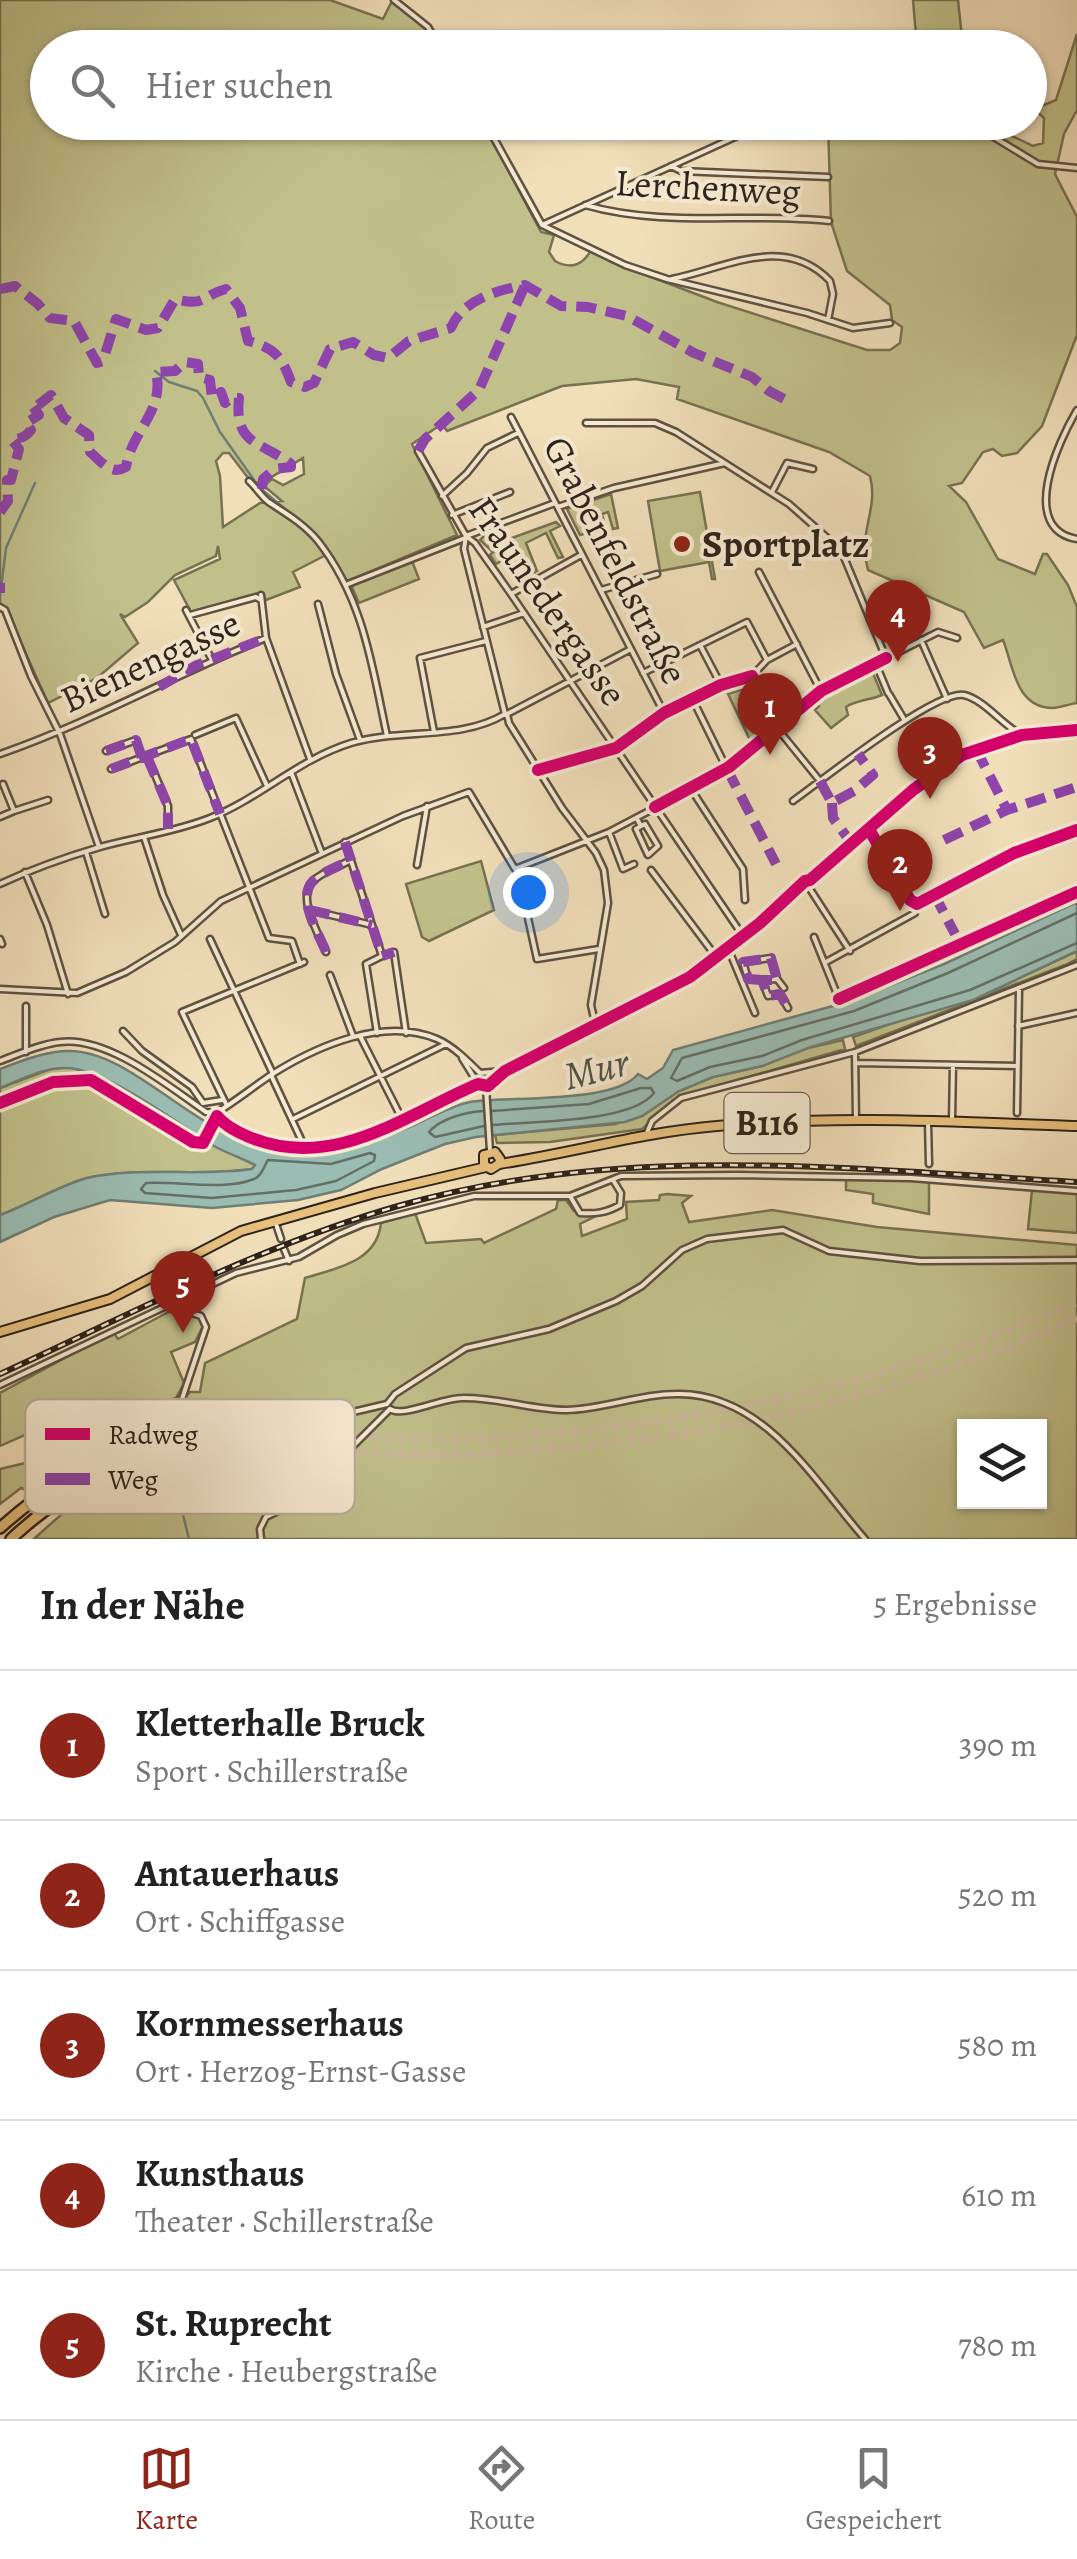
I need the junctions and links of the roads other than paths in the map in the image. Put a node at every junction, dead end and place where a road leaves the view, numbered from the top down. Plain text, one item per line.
1 (394, 0) edge
2 (430, 30) edge
3 (495, 140) edge
4 (728, 140) edge
5 (999, 140) edge
6 (670, 166) junction
7 (1077, 168) edge
8 (828, 177) dead end
9 (585, 205) junction
10 (829, 221) dead end
11 (542, 226) junction
12 (667, 279) junction
13 (828, 320) junction
14 (890, 323) dead end
15 (1077, 410) edge
16 (511, 417) dead end
17 (586, 423) dead end
18 (519, 432) junction
19 (418, 451) dead end
20 (484, 453) joint
21 (726, 463) junction
22 (813, 469) dead end
23 (249, 480) dead end
24 (510, 492) dead end
25 (772, 492) junction
26 (442, 496) junction
27 (557, 505) junction
28 (452, 515) junction
29 (465, 537) junction
30 (1077, 539) edge
31 (582, 554) junction
32 (759, 572) dead end
33 (657, 574) dead end
34 (346, 584) junction
35 (600, 590) junction
36 (511, 594) junction
37 (262, 595) dead end
38 (318, 604) dead end
39 (0, 607) edge
40 (264, 608) junction
41 (524, 613) junction
42 (482, 627) junction
43 (266, 638) junction
44 (956, 638) dead end
45 (921, 640) junction
46 (486, 641) junction
47 (796, 644) junction
48 (700, 645) junction
49 (631, 649) junction
50 (886, 658) junction
51 (212, 660) junction
52 (767, 660) junction
53 (876, 664) junction
54 (643, 673) junction
55 (752, 676) junction
56 (570, 681) junction
57 (721, 685) junction
58 (821, 692) junction
59 (947, 699) junction
60 (693, 700) junction
61 (506, 714) junction
62 (664, 714) junction
63 (498, 719) junction
64 (905, 721) junction
65 (509, 723) junction
66 (777, 728) junction
67 (1077, 730) edge
68 (434, 733) junction
69 (60, 734) junction
70 (1022, 734) junction
71 (195, 735) dead end
72 (386, 736) junction
73 (360, 740) junction
74 (616, 748) junction
75 (106, 752) dead end
76 (0, 754) edge
77 (145, 758) junction
78 (310, 759) junction
79 (727, 768) junction
80 (110, 770) dead end
81 (538, 770) junction
82 (291, 772) junction
83 (820, 781) junction
84 (3, 784) dead end
85 (267, 786) junction
86 (691, 789) junction
87 (48, 800) dead end
88 (793, 802) dead end
89 (427, 806) junction
90 (656, 807) junction
91 (14, 812) junction
92 (220, 814) junction
93 (0, 817) edge
94 (636, 819) junction
95 (641, 826) junction
96 (168, 829) junction
97 (1077, 830) edge
98 (870, 831) junction
99 (609, 832) junction
100 (144, 836) junction
101 (588, 840) junction
102 (345, 842) junction
103 (99, 848) junction
104 (86, 852) junction
105 (321, 852) junction
106 (351, 860) junction
107 (634, 864) dead end
108 (417, 865) dead end
109 (516, 868) junction
110 (651, 870) dead end
111 (25, 872) junction
112 (810, 880) junction
113 (0, 882) edge
114 (250, 886) junction
115 (804, 886) junction
116 (810, 889) junction
117 (1077, 892) edge
118 (746, 900) dead end
119 (917, 904) junction
120 (310, 910) junction
121 (105, 914) dead end
122 (372, 925) junction
123 (182, 936) junction
124 (744, 937) junction
125 (814, 937) dead end
126 (210, 940) dead end
127 (728, 948) junction
128 (599, 949) junction
129 (850, 951) junction
130 (326, 952) dead end
131 (382, 956) junction
132 (717, 958) junction
133 (743, 962) junction
134 (826, 962) junction
135 (735, 964) junction
136 (1077, 965) edge
137 (330, 975) dead end
138 (778, 978) junction
139 (762, 980) junction
140 (784, 988) dead end
141 (0, 989) edge
142 (234, 990) junction
143 (1019, 990) junction
144 (68, 994) junction
145 (26, 1006) dead end
146 (788, 1008) dead end
147 (755, 1013) dead end
148 (1077, 1013) edge
149 (1018, 1026) junction
150 (596, 1027) junction
151 (123, 1030) dead end
152 (377, 1033) junction
153 (406, 1033) junction
154 (360, 1036) junction
155 (353, 1037) junction
156 (446, 1044) junction
157 (26, 1052) junction
158 (855, 1052) junction
159 (459, 1054) junction
160 (0, 1061) edge
161 (856, 1063) junction
162 (952, 1065) junction
163 (1018, 1066) junction
164 (505, 1071) junction
165 (480, 1073) junction
166 (272, 1074) junction
167 (489, 1074) junction
168 (380, 1077) junction
169 (477, 1082) junction
170 (487, 1086) junction
171 (466, 1089) dead end
172 (222, 1100) junction
173 (227, 1106) junction
174 (1016, 1113) dead end
175 (293, 1119) junction
176 (402, 1119) dead end
177 (856, 1121) junction
178 (928, 1122) junction
179 (952, 1122) junction
180 (1077, 1126) edge
181 (646, 1135) junction
182 (306, 1150) dead end
183 (494, 1154) junction
184 (484, 1163) junction
185 (929, 1164) dead end
186 (613, 1180) junction
187 (1077, 1191) edge
188 (570, 1196) junction
189 (275, 1221) junction
190 (281, 1239) dead end
191 (284, 1249) dead end
192 (1077, 1260) edge
193 (288, 1261) junction
194 (174, 1302) junction
195 (0, 1332) edge
196 (0, 1385) edge
197 (182, 1399) edge
198 (389, 1407) junction
199 (355, 1415) edge
200 (355, 1442) edge
201 (25, 1508) edge
202 (42, 1514) edge
203 (272, 1514) edge
204 (0, 1528) edge
205 (11, 1539) edge
206 (261, 1539) edge
207 (865, 1539) edge

1 - 2 street
3 - 11 street
4 - 6 street
5 - 7 street
6 - 8 street
6 - 9 street
9 - 10 street, Lerchenweg
9 - 11 street
11 - 12 street
12 - 13 street
12 - 13 street
13 - 14 street
15 - 30 street
16 - 18 street, Grabenfeldstraße
17 - 21 street
18 - 20 street, Grabenfeldstraße
18 - 27 street, Grabenfeldstraße
19 - 26 street, Fraunedergasse
20 - 26 street, Fraunedergasse
21 - 25 street
21 - 27 street
22 - 25 street
23 - 34 street
24 - 28 street
25 - 50 street
26 - 28 street, Fraunedergasse
27 - 29 street
27 - 31 street, Grabenfeldstraße
28 - 29 street, Fraunedergasse
29 - 34 street
29 - 36 street, Fraunedergasse
29 - 42 street
31 - 35 street, Grabenfeldstraße
31 - 36 street
32 - 47 street
33 - 35 street
34 - 72 street
35 - 49 street, Grabenfeldstraße
36 - 41 street, Fraunedergasse
37 - 40 street
38 - 73 street
39 - 69 street
40 - 43 street
40 - 51 street
41 - 42 street
41 - 56 street, Fraunedergasse
42 - 46 street
43 - 51 street, Bienengasse
43 - 78 street
44 - 45 street
45 - 50 street
45 - 59 street
46 - 61 street
46 - 68 street
47 - 52 street
47 - 58 street
48 - 52 street
48 - 54 street
48 - 57 street
49 - 54 street, Grabenfeldstraße
49 - 56 street
50 - 53 street
51 - 69 street, Bienengasse
52 - 55 street
53 - 58 street
53 - 64 street
54 - 62 street, Grabenfeldstraße
55 - 57 street
55 - 66 street
56 - 61 street
56 - 74 street, Fraunedergasse
57 - 60 street
58 - 66 street
59 - 64 street
59 - 70 street
60 - 62 street
60 - 79 street
61 - 63 street
61 - 65 street
62 - 74 street
63 - 65 street
63 - 68 street
64 - 83 street
65 - 81 street
66 - 79 street
66 - 83 street
67 - 70 street
68 - 72 street
69 - 76 street, Bienengasse
69 - 103 street
70 - 98 street
71 - 85 street
72 - 73 street
73 - 78 street
74 - 81 street
74 - 90 street, Fraunedergasse
75 - 77 street
77 - 80 street
77 - 92 street
77 - 96 street
78 - 82 street
79 - 86 street
81 - 101 street
82 - 85 street
82 - 105 street
83 - 88 street
84 - 91 street
85 - 92 street
86 - 90 street
86 - 118 street
87 - 91 street
89 - 102 street
89 - 108 street
89 - 109 street
90 - 94 street
90 - 124 street, Fraunedergasse
91 - 93 street
92 - 96 street
92 - 114 street
94 - 95 street
94 - 99 street
95 - 95 street
96 - 100 street
97 - 119 street
98 - 112 street
98 - 119 street
99 - 101 street
99 - 107 street
100 - 103 street
100 - 123 street
101 - 109 street
101 - 128 street
102 - 105 street
102 - 106 street
103 - 104 street
104 - 111 street
104 - 121 street
105 - 114 street
106 - 120 street
106 - 122 street
109 - 128 street
110 - 132 street
111 - 113 street
111 - 144 street
112 - 115 street
112 - 116 street
114 - 123 street
114 - 142 street
115 - 116 street
115 - 124 street
116 - 129 street
117 - 134 street
119 - 129 street
120 - 122 street
120 - 130 street
122 - 131 street
123 - 144 street
124 - 127 street
125 - 134 street
126 - 142 street
127 - 132 street
127 - 135 street
128 - 150 street
129 - 134 street
131 - 152 street
131 - 153 street
132 - 150 street
133 - 135 street
133 - 138 street
133 - 139 street
135 - 147 street
136 - 143 street
137 - 155 street
138 - 139 street
138 - 140 street
139 - 146 street
141 - 144 street
142 - 166 street
142 - 172 street
143 - 149 street
143 - 158 street
145 - 157 street
148 - 149 street
149 - 163 street
150 - 164 street
151 - 172 street
152 - 153 street
152 - 154 street
153 - 156 street
154 - 155 street
154 - 168 street
155 - 166 street
156 - 159 street
156 - 168 street
157 - 160 street
157 - 173 street
158 - 161 street
158 - 181 street
159 - 165 street
159 - 169 street
161 - 162 street
161 - 177 street
162 - 163 street
162 - 179 street
163 - 174 street
164 - 167 street
164 - 170 street
165 - 167 street
165 - 169 street
166 - 173 street
166 - 175 street
167 - 170 street
168 - 175 street
168 - 176 street
169 - 170 street
169 - 171 street
170 - 183 street
172 - 173 street
175 - 182 street
177 - 178 main road, B116
177 - 181 main road, B116
178 - 179 main road, B116
178 - 185 street
179 - 180 main road, B116
181 - 183 main road, B116
183 - 184 main road
183 - 184 main road
184 - 189 main road
186 - 187 street
186 - 188 street
186 - 188 street
188 - 193 street
189 - 190 street
189 - 195 main road
191 - 193 street
192 - 198 street
193 - 194 street
194 - 196 street
194 - 197 street
198 - 199 street
198 - 200 street
198 - 207 street
201 - 204 highway
202 - 205 highway
203 - 206 street

